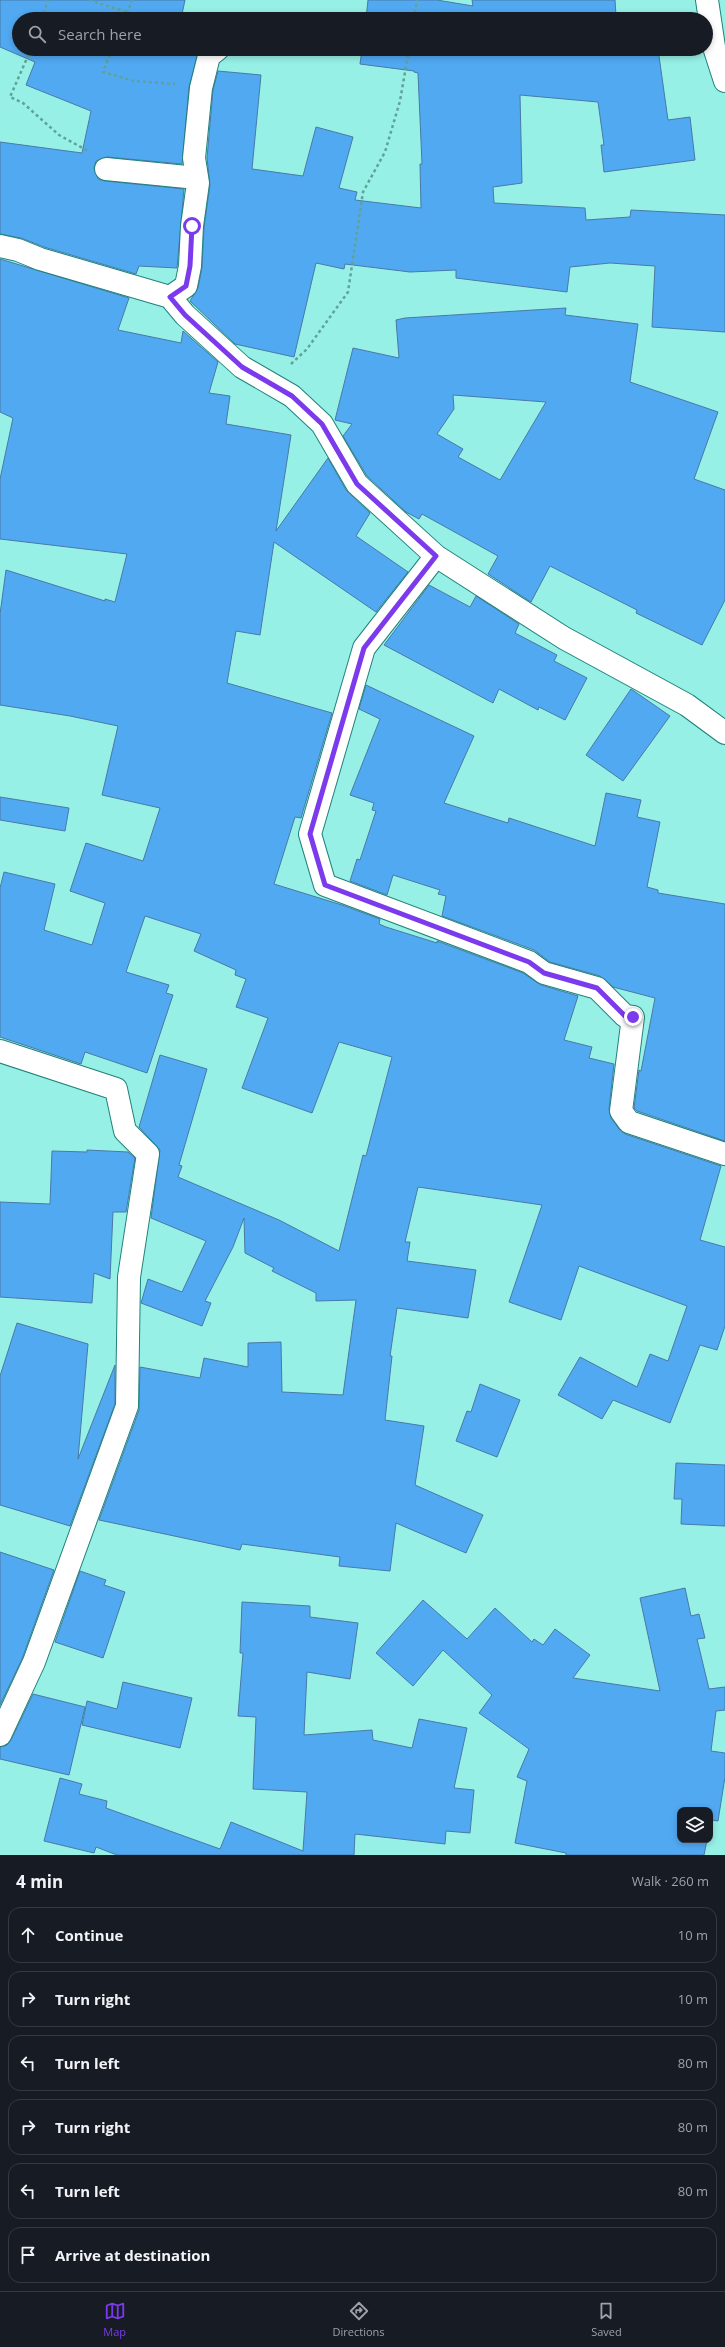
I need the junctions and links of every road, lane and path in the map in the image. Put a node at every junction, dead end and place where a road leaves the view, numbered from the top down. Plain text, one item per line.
1 (48, 0) edge
2 (90, 0) edge
3 (132, 0) edge
4 (417, 0) edge
5 (707, 0) edge
6 (44, 12) edge
7 (127, 12) joint
8 (415, 12) edge
9 (710, 12) edge
10 (713, 23) edge
11 (719, 46) edge
12 (28, 56) edge
13 (109, 56) edge
14 (209, 56) edge
15 (408, 56) edge
16 (725, 80) edge
17 (201, 88) junction
18 (106, 169) joint
19 (197, 178) junction
20 (0, 246) edge
21 (170, 297) junction
22 (271, 384) junction
23 (436, 556) junction
24 (725, 733) edge
25 (0, 1051) edge
26 (725, 1154) edge
27 (0, 1735) edge

1 - 6 path
2 - 7 path
3 - 7 path
4 - 8 path
5 - 9 street
10 - 11 street
11 - 16 street
12 - 18 path
13 - 17 path
14 - 17 street
15 - 22 path
17 - 19 street
18 - 19 street
19 - 21 street
20 - 21 street
21 - 22 street
22 - 23 street
23 - 24 street
23 - 26 street
25 - 27 street

